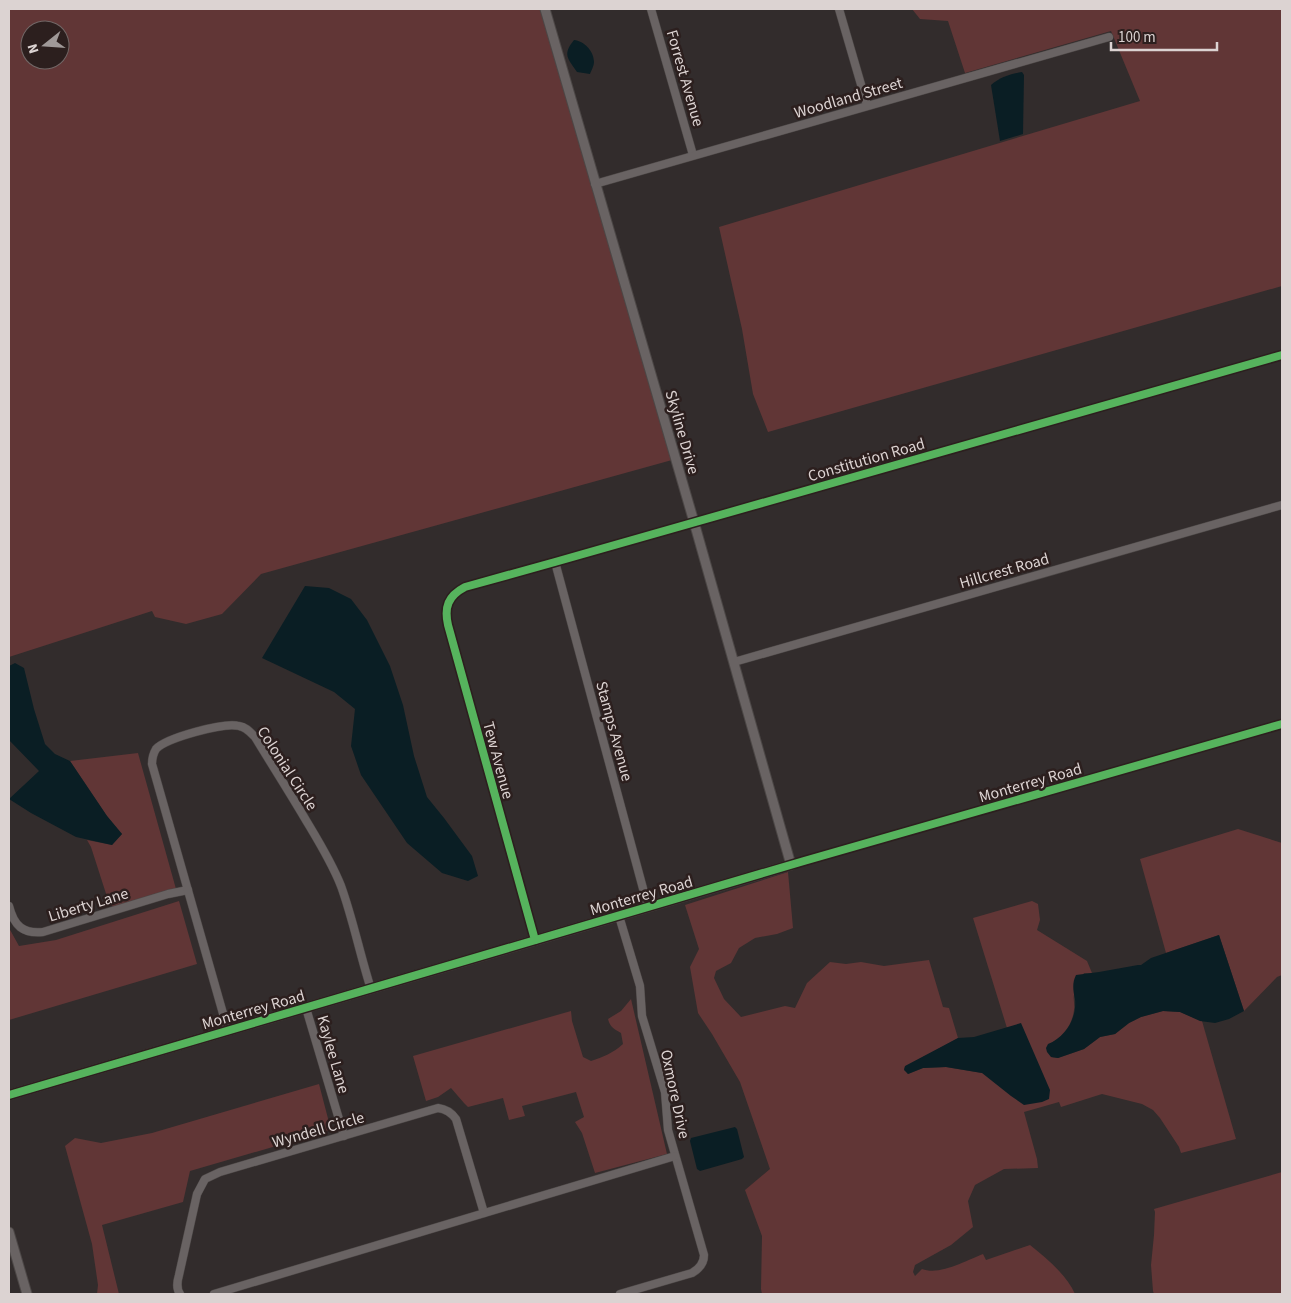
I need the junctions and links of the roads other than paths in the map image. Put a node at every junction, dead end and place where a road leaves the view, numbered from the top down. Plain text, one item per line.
1 (544, 9) edge
2 (651, 9) edge
3 (839, 9) edge
4 (1109, 37) dead end
5 (867, 105) junction
6 (693, 155) junction
7 (595, 184) junction
8 (1282, 355) edge
9 (1282, 505) edge
10 (694, 522) junction
11 (555, 562) junction
12 (458, 590) joint
13 (734, 662) junction
14 (1282, 724) edge
15 (792, 865) junction
16 (188, 890) junction
17 (9, 906) edge
18 (648, 907) junction
19 (620, 916) junction
20 (535, 940) junction
21 (371, 988) junction
22 (306, 1008) junction
23 (228, 1031) junction
24 (9, 1095) edge
25 (344, 1136) junction
26 (676, 1156) junction
27 (484, 1213) junction
28 (9, 1232) edge
29 (27, 1294) edge
30 (180, 1294) edge
31 (214, 1294) edge
32 (620, 1294) edge

1 - 7 street, Skyline Drive
2 - 6 street, Forrest Avenue
3 - 5 street
4 - 5 street, Woodland Street
5 - 6 street, Woodland Street
6 - 7 street, Woodland Street
7 - 10 street, Skyline Drive
8 - 10 street, Constitution Road
9 - 13 street, Hillcrest Road
10 - 11 street, Constitution Road
10 - 13 street, Skyline Drive
11 - 12 street, Constitution Road
11 - 18 street, Stamps Avenue
12 - 20 street, Tew Avenue
13 - 15 street, Skyline Drive
14 - 15 street, Monterrey Road
15 - 18 street, Monterrey Road
16 - 17 street, Liberty Lane
16 - 21 street, Colonial Circle
16 - 23 street, Colonial Circle
18 - 19 street, Monterrey Road
19 - 20 street, Monterrey Road
19 - 26 street, Oxmore Drive
20 - 21 street, Monterrey Road
21 - 22 street, Monterrey Road
22 - 23 street, Monterrey Road
22 - 25 street, Kaylee Lane
23 - 24 street, Monterrey Road
25 - 27 street, Wyndell Circle
25 - 30 street, Wyndell Circle
26 - 27 street
26 - 32 street, Oxmore Drive
27 - 31 street
28 - 29 street

